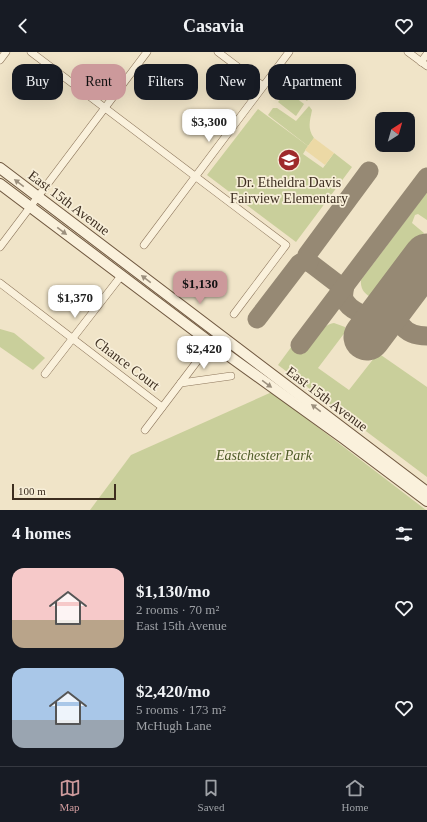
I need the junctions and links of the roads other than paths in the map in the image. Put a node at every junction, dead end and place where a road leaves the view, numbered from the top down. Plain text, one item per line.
1 (6, 52) edge
2 (30, 52) edge
3 (147, 52) edge
4 (218, 52) edge
5 (288, 52) edge
6 (408, 52) edge
7 (427, 54) edge
8 (0, 60) edge
9 (424, 64) edge
10 (263, 86) junction
11 (104, 108) junction
12 (0, 168) edge
13 (196, 176) junction
14 (0, 184) edge
15 (38, 197) junction
16 (31, 207) junction
17 (144, 245) dead end
18 (0, 247) edge
19 (121, 276) junction
20 (0, 283) edge
21 (234, 314) dead end
22 (72, 338) junction
23 (211, 344) junction
24 (44, 374) dead end
25 (231, 376) dead end
26 (181, 383) junction
27 (162, 408) junction
28 (145, 430) dead end
29 (427, 492) edge
30 (427, 501) edge

1 - 8 street
2 - 11 street
3 - 11 street
4 - 10 street
5 - 10 street
6 - 9 street
7 - 9 street
10 - 13 street
11 - 13 street
11 - 15 street
15 -> 12 main road, East 15th Avenue
13 - 17 street
13 - 21 street
14 - 16 main road, East 15th Avenue
15 - 16 street
29 -> 15 main road, East 15th Avenue
16 - 18 street
16 -> 19 main road, East 15th Avenue
19 - 22 street
19 - 23 main road, East 15th Avenue
20 - 22 street, Chance Court
22 - 24 street
22 - 27 street, Chance Court
23 - 26 street
23 -> 30 main road, East 15th Avenue
25 - 26 street
26 - 27 street
27 - 28 street

